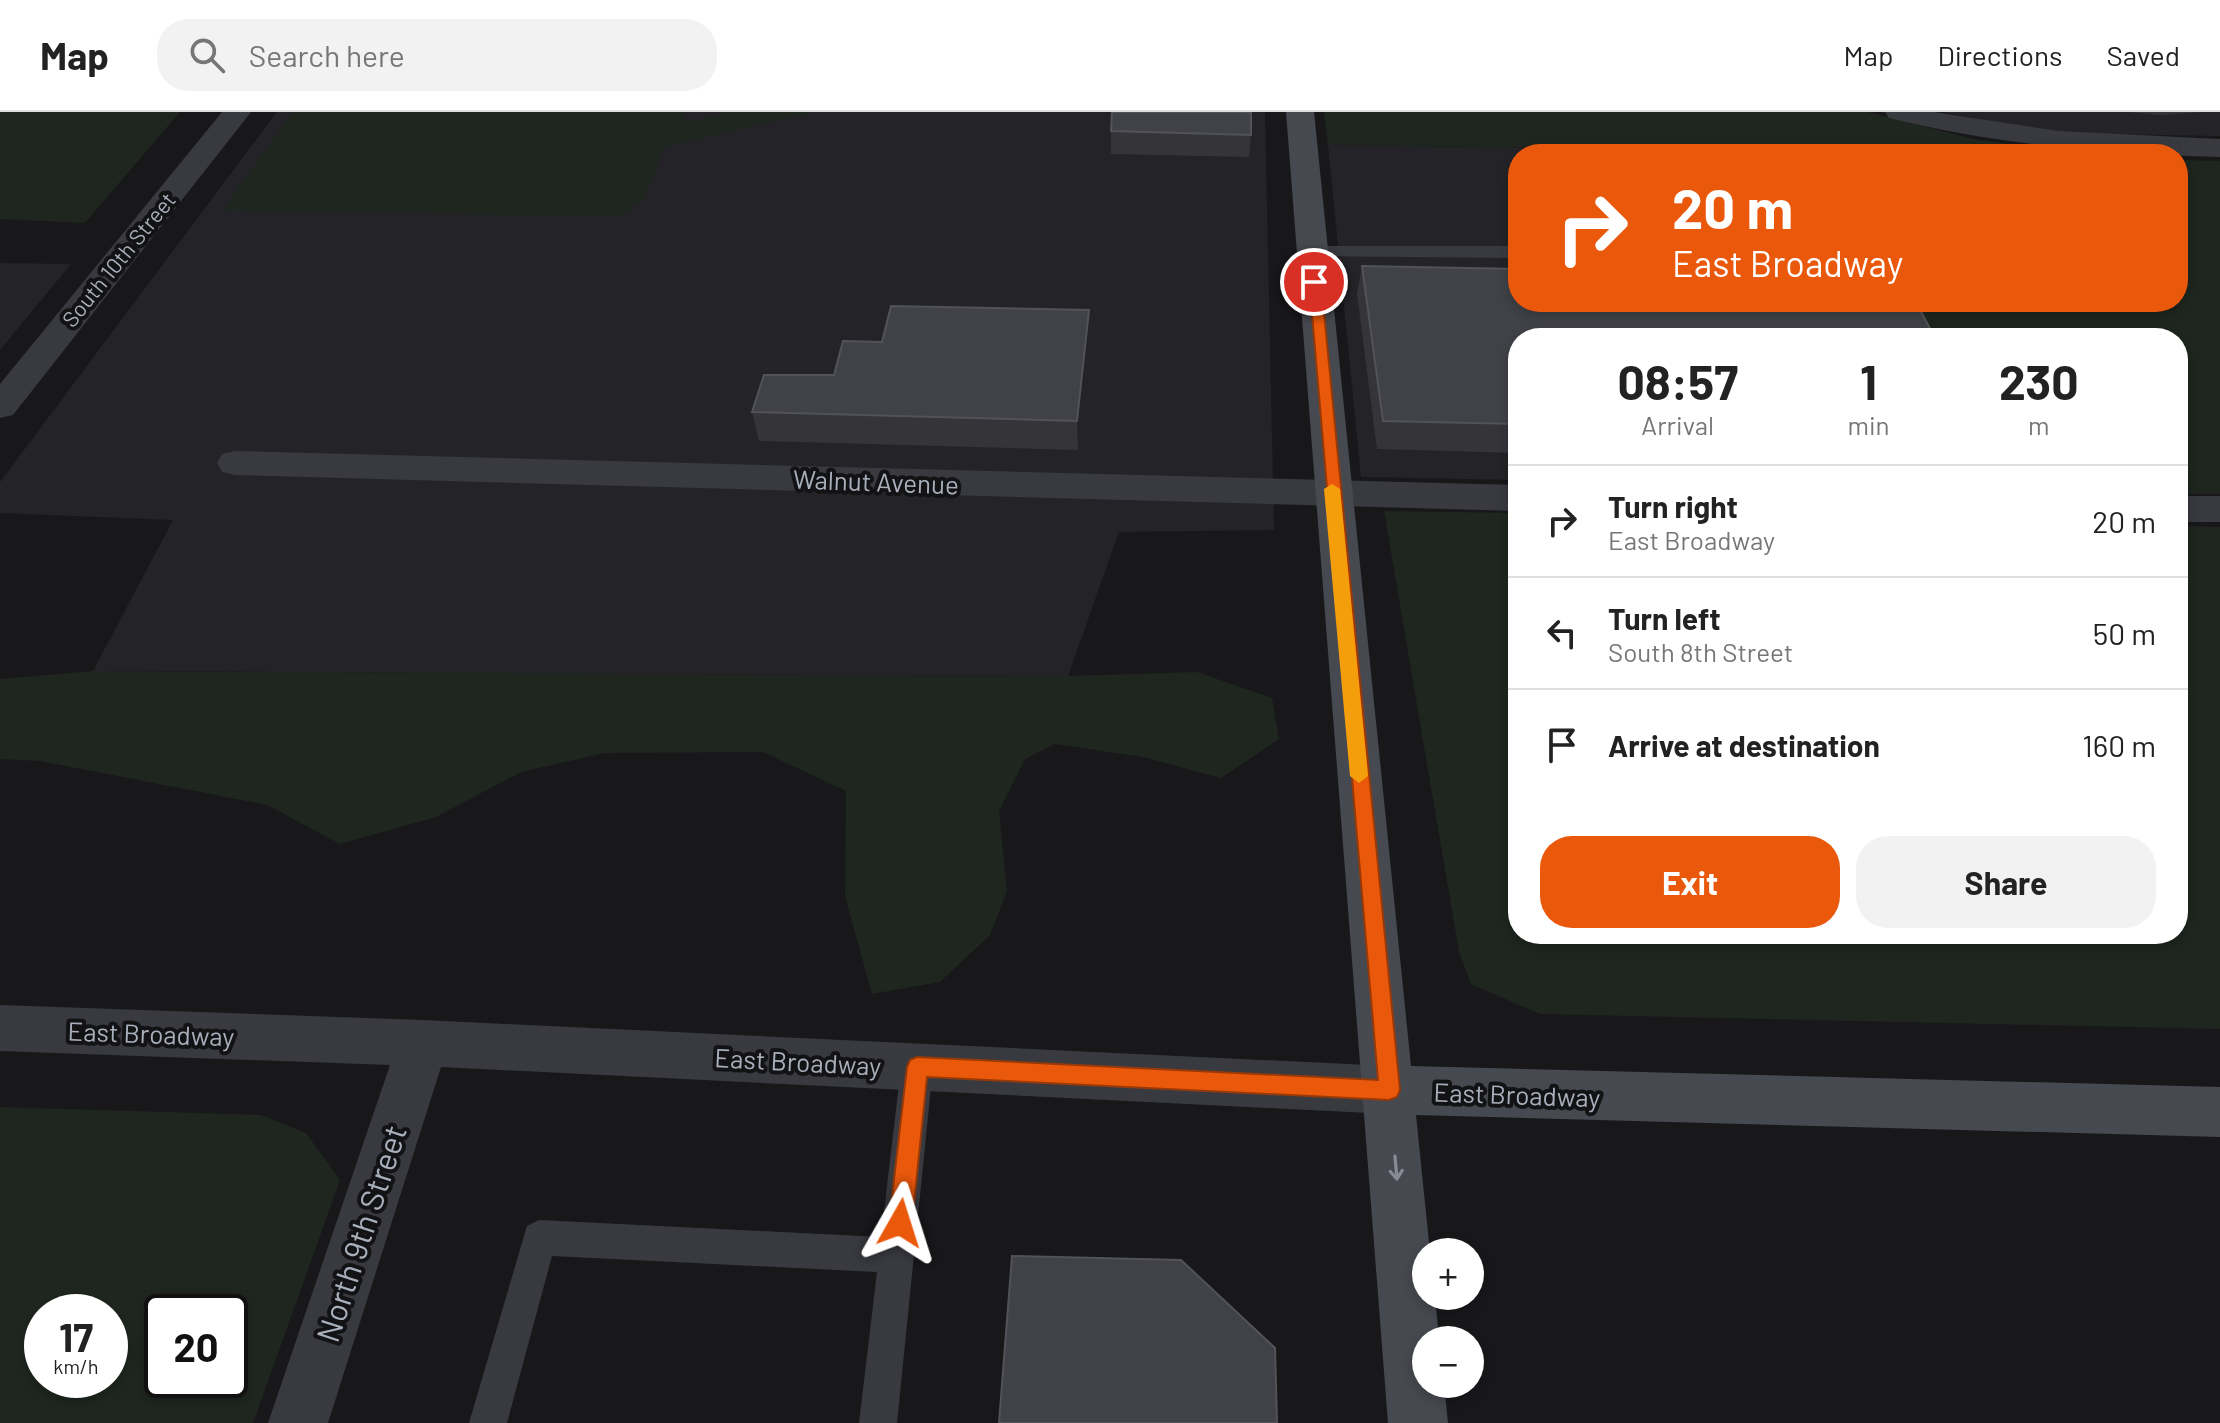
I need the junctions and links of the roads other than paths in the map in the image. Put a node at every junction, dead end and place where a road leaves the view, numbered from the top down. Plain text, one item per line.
1 (237, 112) edge
2 (1300, 112) edge
3 (1899, 112) edge
4 (2096, 144) edge
5 (2188, 147) edge
6 (2220, 148) edge
7 (1312, 252) junction
8 (1508, 252) edge
9 (0, 407) edge
10 (235, 463) dead end
11 (1332, 495) junction
12 (1508, 498) edge
13 (2188, 509) edge
14 (2220, 509) edge
15 (0, 1028) edge
16 (423, 1043) junction
17 (917, 1067) junction
18 (1389, 1090) junction
19 (2220, 1112) edge
20 (897, 1255) junction
21 (298, 1423) edge
22 (488, 1423) edge
23 (878, 1423) edge
24 (1418, 1423) edge

1 - 9 street, South 10th Street
2 - 7 main road
3 - 4 street
5 - 6 street
7 - 8 lane
7 - 11 main road
10 - 11 street, Walnut Avenue
11 - 12 street, Walnut Avenue
11 - 18 main road
13 - 14 street
15 - 16 street, East Broadway
16 - 17 street, East Broadway
16 - 21 street, North 9th Street
17 - 18 street, East Broadway
17 - 20 lane
18 - 19 main road, East Broadway
18 -> 24 main road
20 - 22 lane
20 - 23 lane

